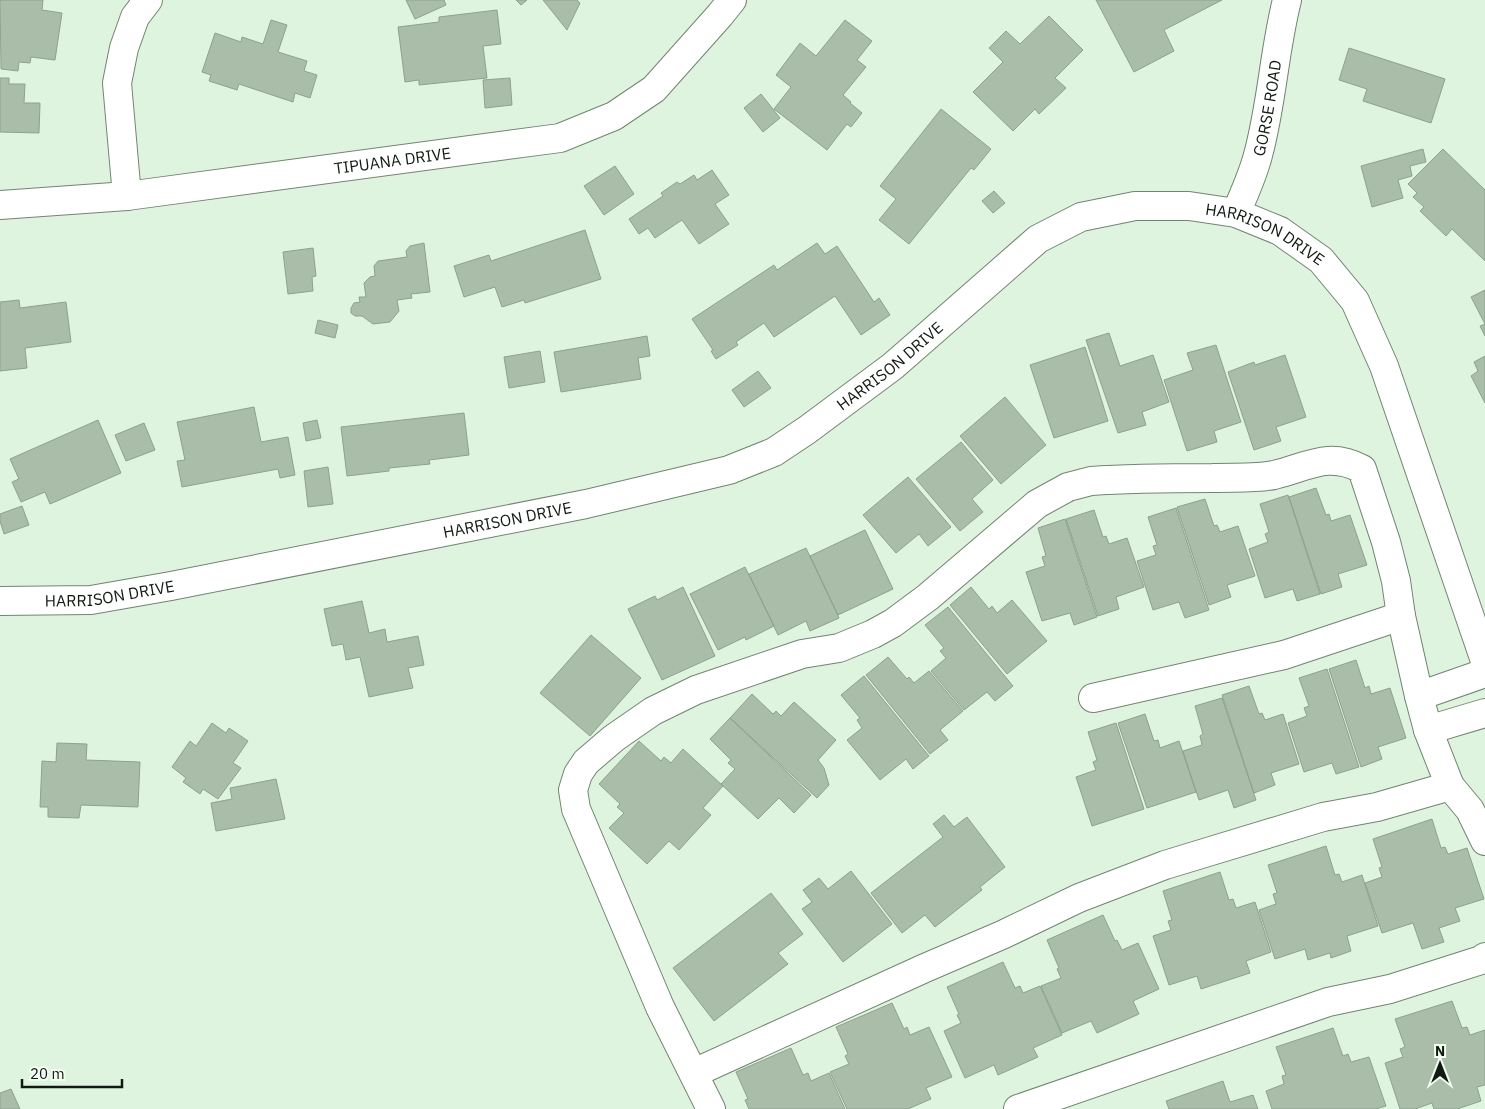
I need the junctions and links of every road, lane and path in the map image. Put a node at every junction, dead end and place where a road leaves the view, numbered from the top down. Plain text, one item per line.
1 (148, 0) edge
2 (732, 0) edge
3 (1287, 0) edge
4 (127, 196) junction
5 (0, 205) edge
6 (1236, 213) junction
7 (0, 601) edge
8 (1401, 616) junction
9 (1485, 661) edge
10 (1485, 673) edge
11 (1419, 696) junction
12 (1093, 698) dead end
13 (1485, 713) edge
14 (1428, 730) junction
15 (1450, 786) junction
16 (1485, 840) edge
17 (1485, 957) edge
18 (694, 1073) junction
19 (711, 1109) edge
20 (1018, 1109) edge

1 - 4 street
2 - 4 street, TIPUANA DRIVE
3 - 6 street, GORSE ROAD
4 - 5 street, TIPUANA DRIVE
6 - 7 street, HARRISON DRIVE
6 - 9 street, HARRISON DRIVE
8 - 11 street
8 - 12 street
8 - 18 street
10 - 11 street
11 - 14 street
13 - 14 street
14 - 15 street
15 - 16 street
15 - 18 street
17 - 20 street
18 - 19 street

